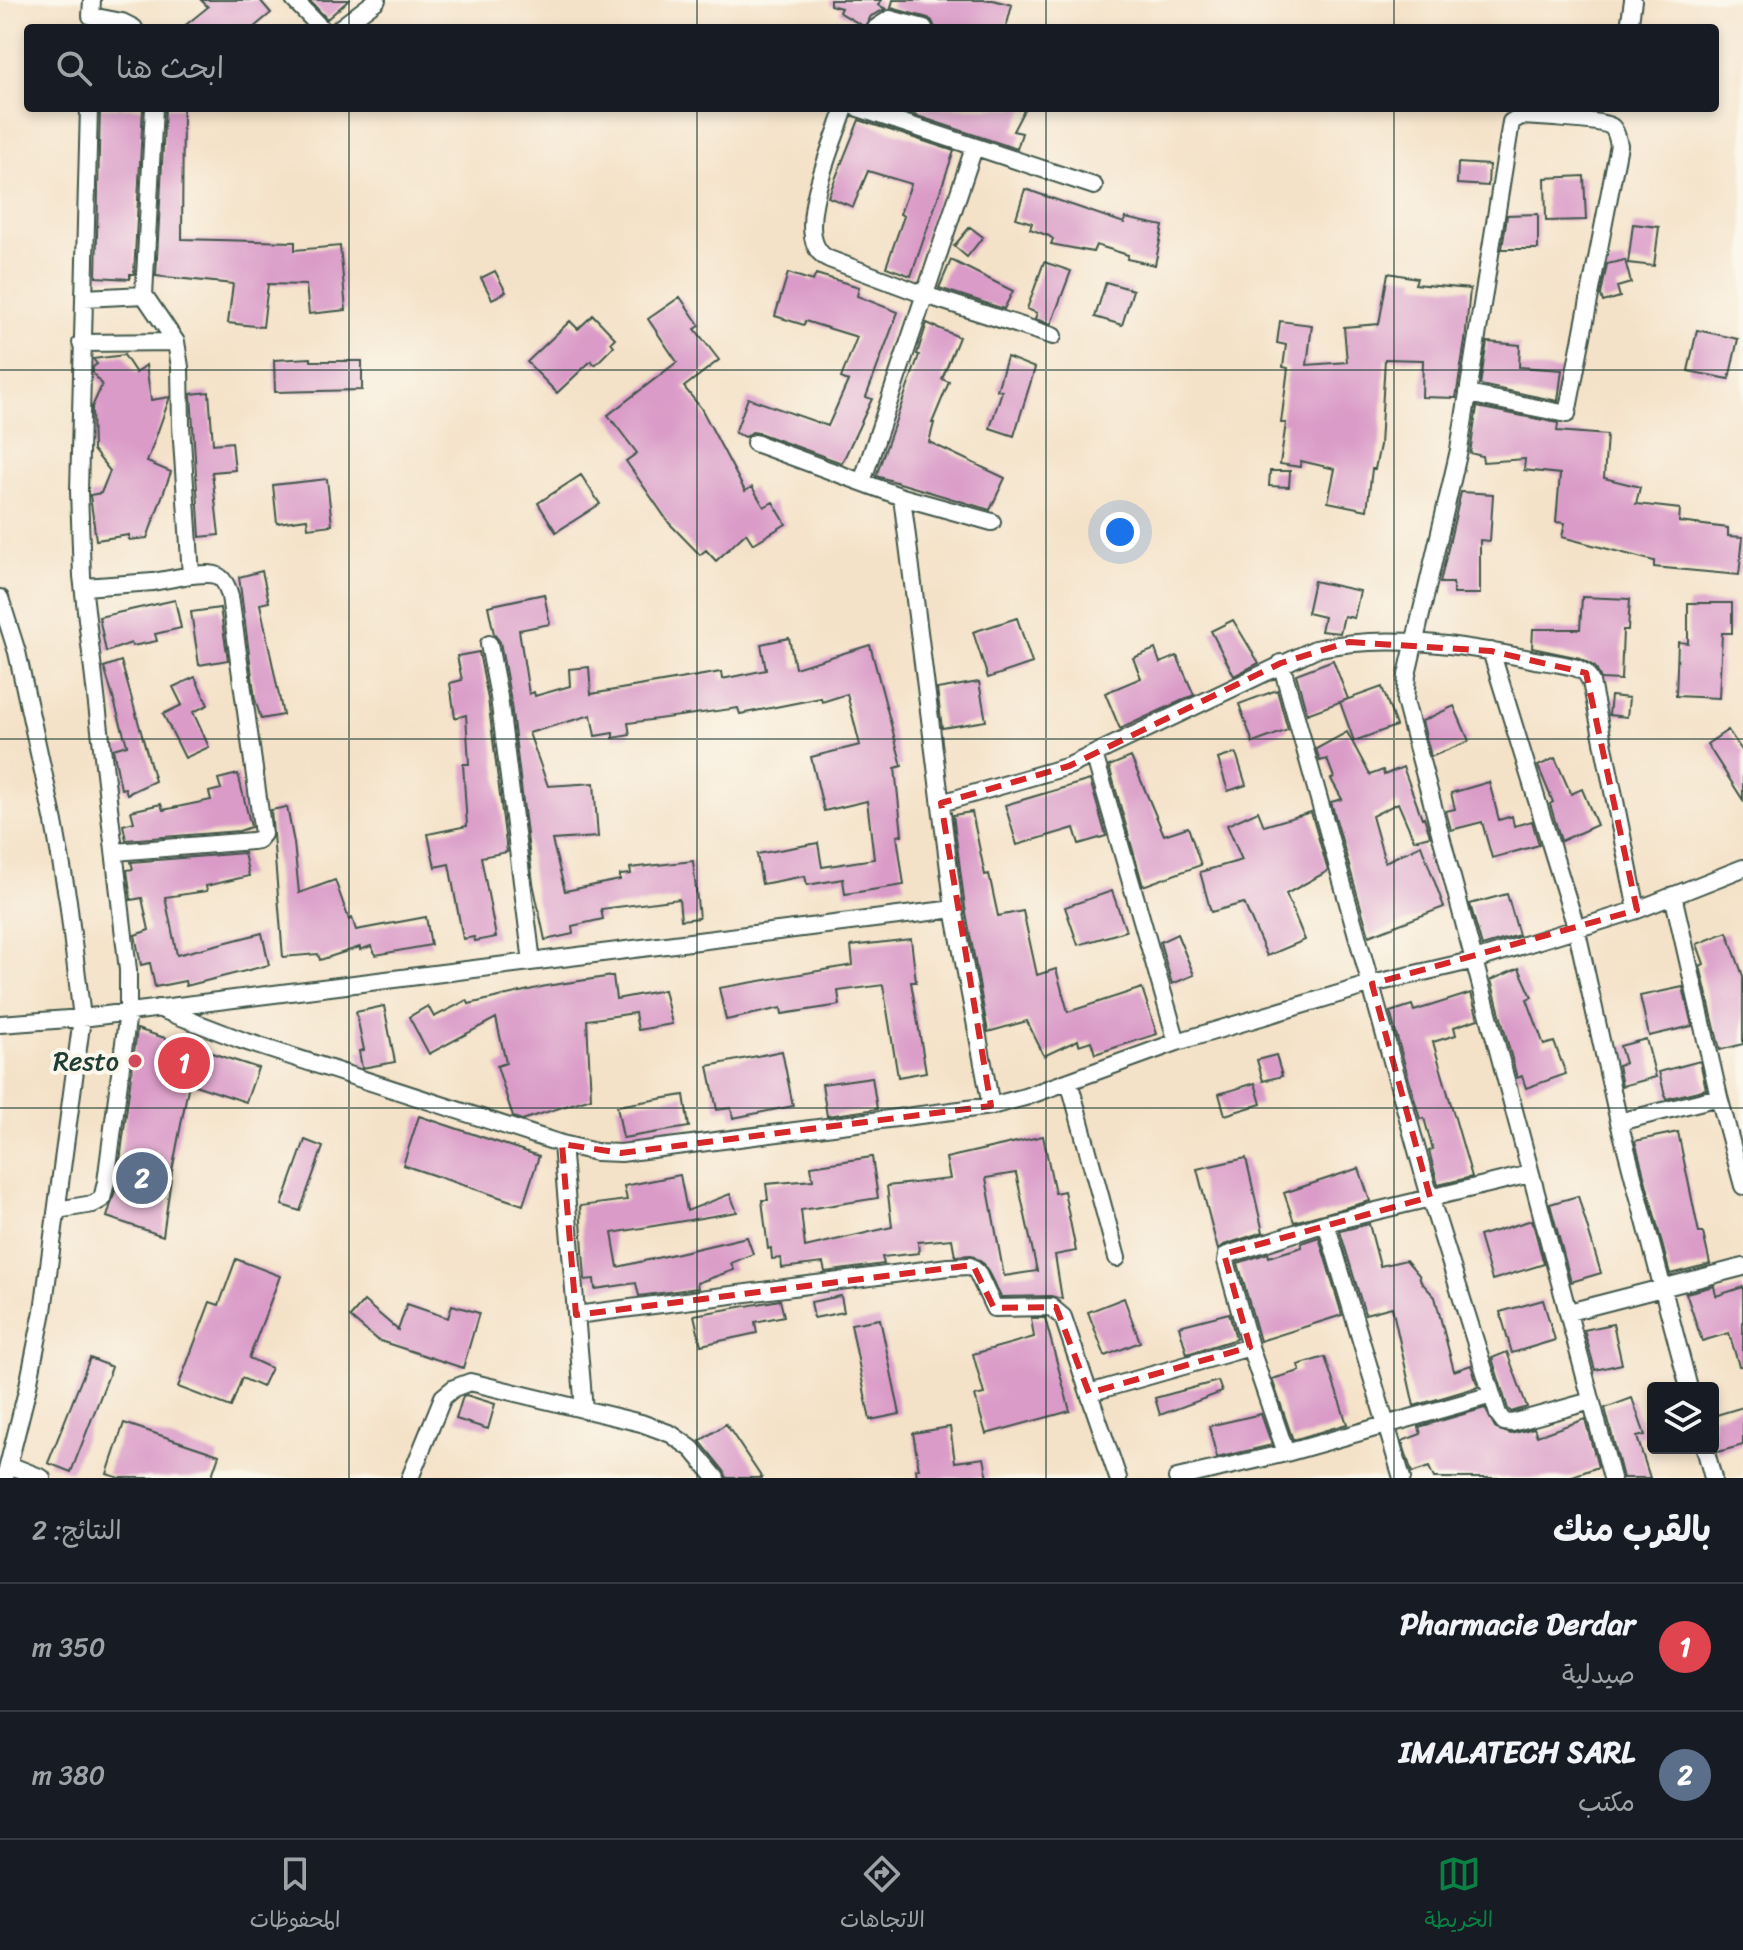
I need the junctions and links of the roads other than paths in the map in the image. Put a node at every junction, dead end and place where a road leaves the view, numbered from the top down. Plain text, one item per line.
1 (294, 0) edge
2 (377, 0) edge
3 (1633, 0) edge
4 (91, 15) edge
5 (126, 24) edge
6 (317, 24) edge
7 (345, 24) edge
8 (882, 24) edge
9 (909, 24) edge
10 (1630, 24) edge
11 (89, 112) edge
12 (154, 112) edge
13 (844, 112) edge
14 (870, 112) edge
15 (1608, 116) edge
16 (974, 148) junction
17 (1094, 186) dead end
18 (144, 295) junction
19 (925, 295) junction
20 (84, 298) junction
21 (1053, 336) dead end
22 (176, 342) junction
23 (81, 343) junction
24 (1468, 394) junction
25 (755, 443) dead end
26 (862, 482) junction
27 (902, 497) junction
28 (992, 522) dead end
29 (191, 575) junction
30 (84, 587) junction
31 (0, 598) edge
32 (1415, 642) junction
33 (489, 644) dead end
34 (1491, 651) junction
35 (1281, 663) junction
36 (1094, 754) junction
37 (941, 803) junction
38 (115, 852) junction
39 (1743, 868) edge
40 (1673, 895) junction
41 (954, 909) junction
42 (1637, 910) junction
43 (1576, 927) junction
44 (1475, 960) junction
45 (532, 962) junction
46 (1372, 984) junction
47 (158, 1008) junction
48 (128, 1012) junction
49 (82, 1018) junction
50 (0, 1024) edge
51 (1177, 1042) junction
52 (1069, 1081) junction
53 (1719, 1097) junction
54 (991, 1106) junction
55 (1619, 1122) junction
56 (562, 1144) junction
57 (1530, 1174) junction
58 (1743, 1186) edge
59 (1430, 1197) junction
60 (57, 1210) junction
61 (1326, 1223) junction
62 (1117, 1258) dead end
63 (1743, 1267) edge
64 (1664, 1289) junction
65 (1569, 1312) junction
66 (576, 1315) junction
67 (1250, 1347) junction
68 (1687, 1382) edge
69 (1089, 1393) junction
70 (1492, 1395) junction
71 (1591, 1401) junction
72 (584, 1410) junction
73 (1387, 1424) junction
74 (1286, 1453) junction
75 (1707, 1454) edge
76 (7, 1472) edge
77 (42, 1478) edge
78 (410, 1478) edge
79 (716, 1478) edge
80 (1118, 1478) edge
81 (1177, 1478) edge
82 (1402, 1478) edge
83 (1612, 1478) edge
84 (1713, 1478) edge

1 - 6 street
2 - 7 street
3 - 10 street
4 - 5 street
8 - 9 street
11 - 20 street
12 - 18 street
13 - 19 street
14 - 16 street
15 - 24 street
15 - 24 street
16 - 17 street
16 - 19 street
18 - 20 street
18 - 22 street
19 - 21 street
19 - 26 street
20 - 23 street
22 - 23 street
22 - 29 street
23 - 30 street
24 - 32 street
25 - 26 street
26 - 27 street
27 - 28 street
27 - 37 street
29 - 30 street
29 - 38 street
30 - 38 street
31 - 49 street
32 - 34 street
32 - 35 street
32 - 44 street
33 - 45 street
34 - 42 street
34 - 43 street
35 - 36 street
35 - 46 street
36 - 37 street
36 - 51 street
37 - 41 street
38 - 48 street
39 - 40 street
40 - 42 street
40 - 53 street
41 - 45 street
41 - 54 street
42 - 43 street
43 - 44 street
43 - 55 street
44 - 46 street
44 - 57 street
45 - 47 street
46 - 51 street
46 - 59 street
47 - 48 street
47 - 56 street
48 - 49 street
48 - 60 street
49 - 50 street
49 - 60 street
51 - 52 street
52 - 54 street
52 - 62 street
53 - 55 street
53 - 58 street
54 - 56 street
55 - 64 street
56 - 66 street
57 - 59 street
57 - 65 street
59 - 61 street
59 - 70 street
60 - 76 street
61 - 67 street
61 - 73 street
63 - 64 street
64 - 65 street
64 - 68 street
65 - 71 street
66 - 69 street
66 - 72 street
67 - 69 street
67 - 74 street
69 - 80 street
70 - 71 street
70 - 73 street
71 - 83 street
72 - 78 street
72 - 79 street
73 - 74 street
73 - 82 street
74 - 81 street
75 - 84 street
76 - 77 street

